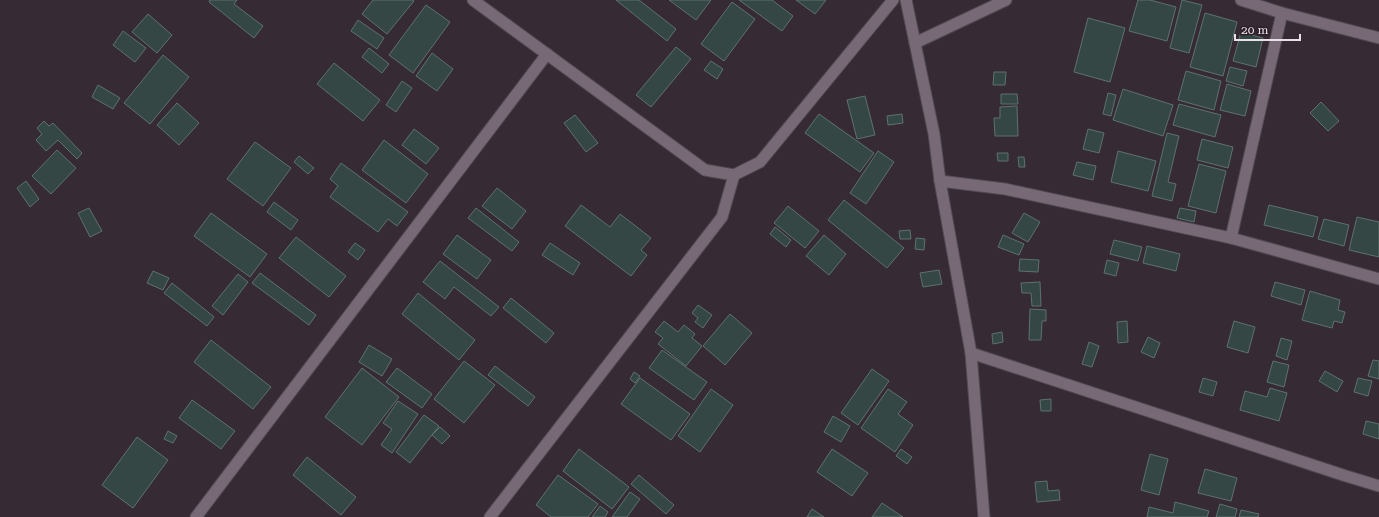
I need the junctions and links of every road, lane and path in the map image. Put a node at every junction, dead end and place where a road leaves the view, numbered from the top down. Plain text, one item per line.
1 (472, 0) edge
2 (893, 0) edge
3 (906, 0) edge
4 (1006, 0) edge
5 (1241, 0) edge
6 (1282, 13) junction
7 (1379, 38) edge
8 (915, 43) junction
9 (547, 54) junction
10 (734, 175) junction
11 (940, 182) junction
12 (1231, 238) junction
13 (1379, 279) edge
14 (971, 353) junction
15 (1379, 486) edge
16 (196, 517) edge
17 (490, 517) edge
18 (984, 517) edge

1 - 9 street
2 - 10 street
3 - 8 street
4 - 8 street
5 - 6 street
6 - 7 street
6 - 12 street
8 - 11 street
9 - 10 street
9 - 16 street
10 - 17 street
11 - 12 street
11 - 14 street
12 - 13 street
14 - 15 street
14 - 18 street

